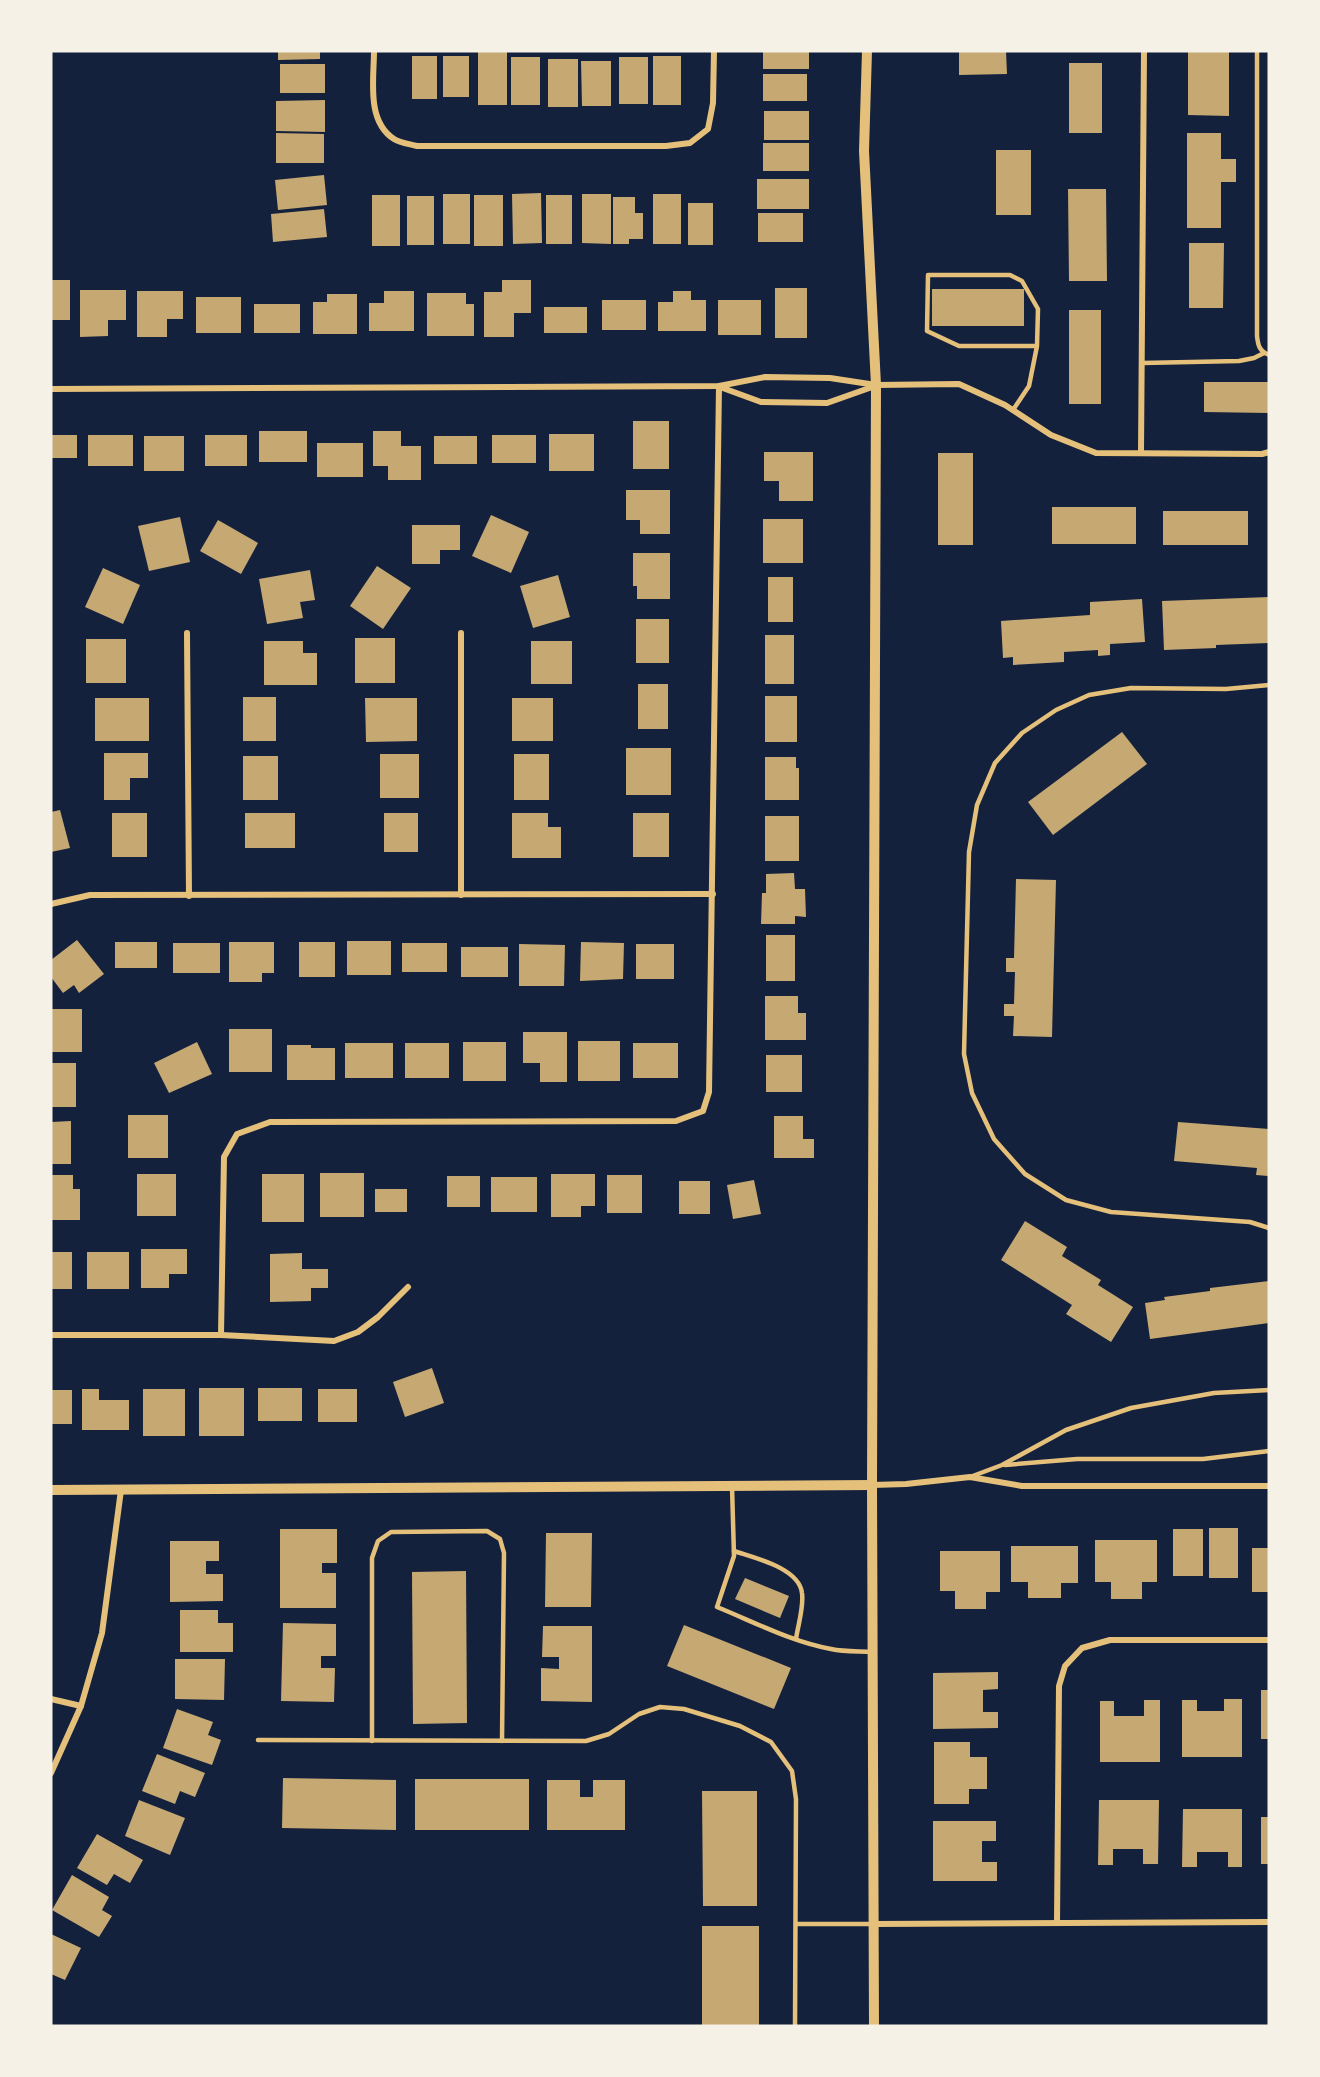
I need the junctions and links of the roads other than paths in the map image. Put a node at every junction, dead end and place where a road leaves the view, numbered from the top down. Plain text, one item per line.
1 (374, 51) edge
2 (714, 51) edge
3 (867, 51) edge
4 (1144, 51) edge
5 (1257, 51) edge
6 (1036, 346) junction
7 (1266, 354) edge
8 (1142, 363) junction
9 (876, 385) junction
10 (719, 386) junction
11 (51, 388) edge
12 (1012, 410) junction
13 (1269, 452) edge
14 (1141, 453) junction
15 (188, 633) dead end
16 (460, 633) dead end
17 (1269, 685) edge
18 (713, 894) junction
19 (461, 895) junction
20 (189, 896) junction
21 (51, 904) edge
22 (1269, 1228) edge
23 (408, 1287) dead end
24 (51, 1335) edge
25 (221, 1335) junction
26 (1269, 1390) edge
27 (1269, 1450) edge
28 (1002, 1465) junction
29 (970, 1477) junction
30 (872, 1485) junction
31 (732, 1486) junction
32 (1269, 1486) edge
33 (51, 1490) edge
34 (121, 1490) junction
35 (734, 1551) junction
36 (796, 1639) junction
37 (1269, 1640) edge
38 (873, 1652) junction
39 (51, 1699) edge
40 (81, 1706) junction
41 (258, 1740) dead end
42 (372, 1741) junction
43 (502, 1741) junction
44 (51, 1773) edge
45 (1269, 1922) edge
46 (1058, 1923) junction
47 (795, 1924) junction
48 (874, 1924) junction
49 (795, 2026) edge
50 (874, 2026) edge

1 - 2 street
3 - 9 street
4 - 8 street
5 - 7 lane
6 - 6 lane
6 - 12 lane
7 - 8 lane
8 - 14 street
9 - 10 street
9 - 10 street
9 - 12 street
9 - 30 street
10 - 11 street
10 - 18 street
12 - 14 street
13 - 14 street
15 - 20 street
16 - 19 street
17 - 22 lane
18 - 19 street
18 - 25 street
19 - 20 street
20 - 21 street
23 - 25 street
24 - 25 street
26 - 28 lane
27 - 28 lane
28 - 29 lane
29 - 30 street
29 - 32 street
30 - 31 street
30 - 38 street
31 - 34 street
31 - 35 lane
33 - 34 street
34 - 40 street
35 - 36 lane
35 - 36 lane
36 - 38 lane
37 - 46 street
38 - 48 street
39 - 40 street
40 - 44 street
41 - 42 lane
42 - 43 lane
42 - 43 lane
43 - 47 lane
45 - 46 street
46 - 48 street
47 - 48 lane
47 - 49 lane
48 - 50 street

